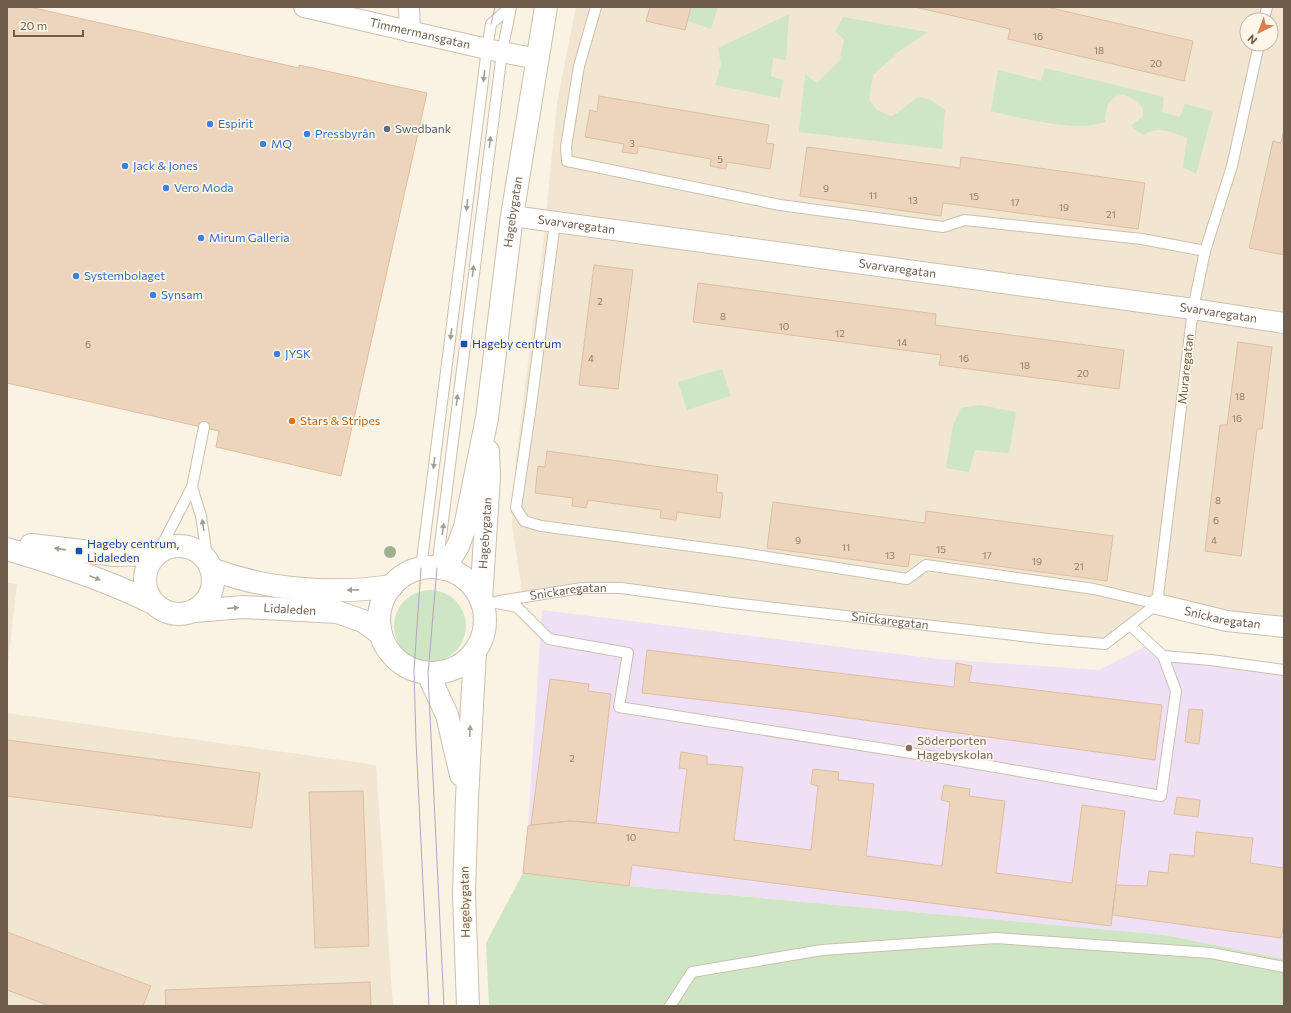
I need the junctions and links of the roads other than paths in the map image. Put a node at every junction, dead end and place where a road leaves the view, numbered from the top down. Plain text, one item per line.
1 (304, 7) edge
2 (409, 7) edge
3 (510, 7) edge
4 (546, 7) edge
5 (596, 7) edge
6 (410, 32) junction
7 (494, 51) junction
8 (1257, 52) edge
9 (537, 59) junction
10 (512, 216) junction
11 (555, 222) junction
12 (1205, 251) junction
13 (1193, 309) junction
14 (1284, 323) edge
15 (487, 418) junction
16 (204, 428) dead end
17 (192, 487) junction
18 (7, 542) edge
19 (7, 549) edge
20 (157, 553) junction
21 (210, 566) junction
22 (434, 568) junction
23 (392, 586) junction
24 (485, 602) junction
25 (153, 603) junction
26 (1157, 604) junction
27 (194, 611) junction
28 (1130, 625) junction
29 (1284, 627) edge
30 (381, 634) junction
31 (475, 651) junction
32 (1163, 656) junction
33 (1284, 670) edge
34 (428, 674) junction
35 (467, 798) junction
36 (1284, 967) edge
37 (468, 1006) edge
38 (670, 1006) edge

1 - 6 street, Timmermansgatan
2 - 6 street
3 - 7 lane
3 - 7 lane
4 - 9 street, Hagebygatan
5 - 12 lane
6 - 7 street, Timmermansgatan
7 - 9 street, Timmermansgatan
22 -> 7 lane
7 -> 22 lane
8 - 12 lane, Muraregatan
9 - 10 street, Hagebygatan
10 - 11 street, Svarvaregatan
10 - 15 street, Hagebygatan
11 - 13 street, Svarvaregatan
11 - 26 lane
12 - 13 lane, Muraregatan
13 - 14 street, Svarvaregatan
13 - 26 lane, Muraregatan
15 - 22 street, Hagebygatan
15 - 24 street, Hagebygatan
16 - 17 lane
17 - 20 lane
21 -> 17 lane
20 -> 18 street
19 -> 25 street
20 - 21 street
20 - 25 street
23 -> 21 street, Lidaleden
21 - 27 street
22 - 23 street
22 - 24 street
23 - 30 street
24 - 28 lane, Snickaregatan
24 - 31 street
24 - 32 lane
25 - 27 street
26 - 28 lane, Snickaregatan
26 - 29 street, Snickaregatan
27 -> 30 street, Lidaleden
28 - 32 lane
30 - 34 street
31 - 34 street
35 -> 31 street, Hagebygatan
32 - 33 lane
34 - 35 street, Hagebygatan
35 - 37 street, Hagebygatan
36 - 38 lane

